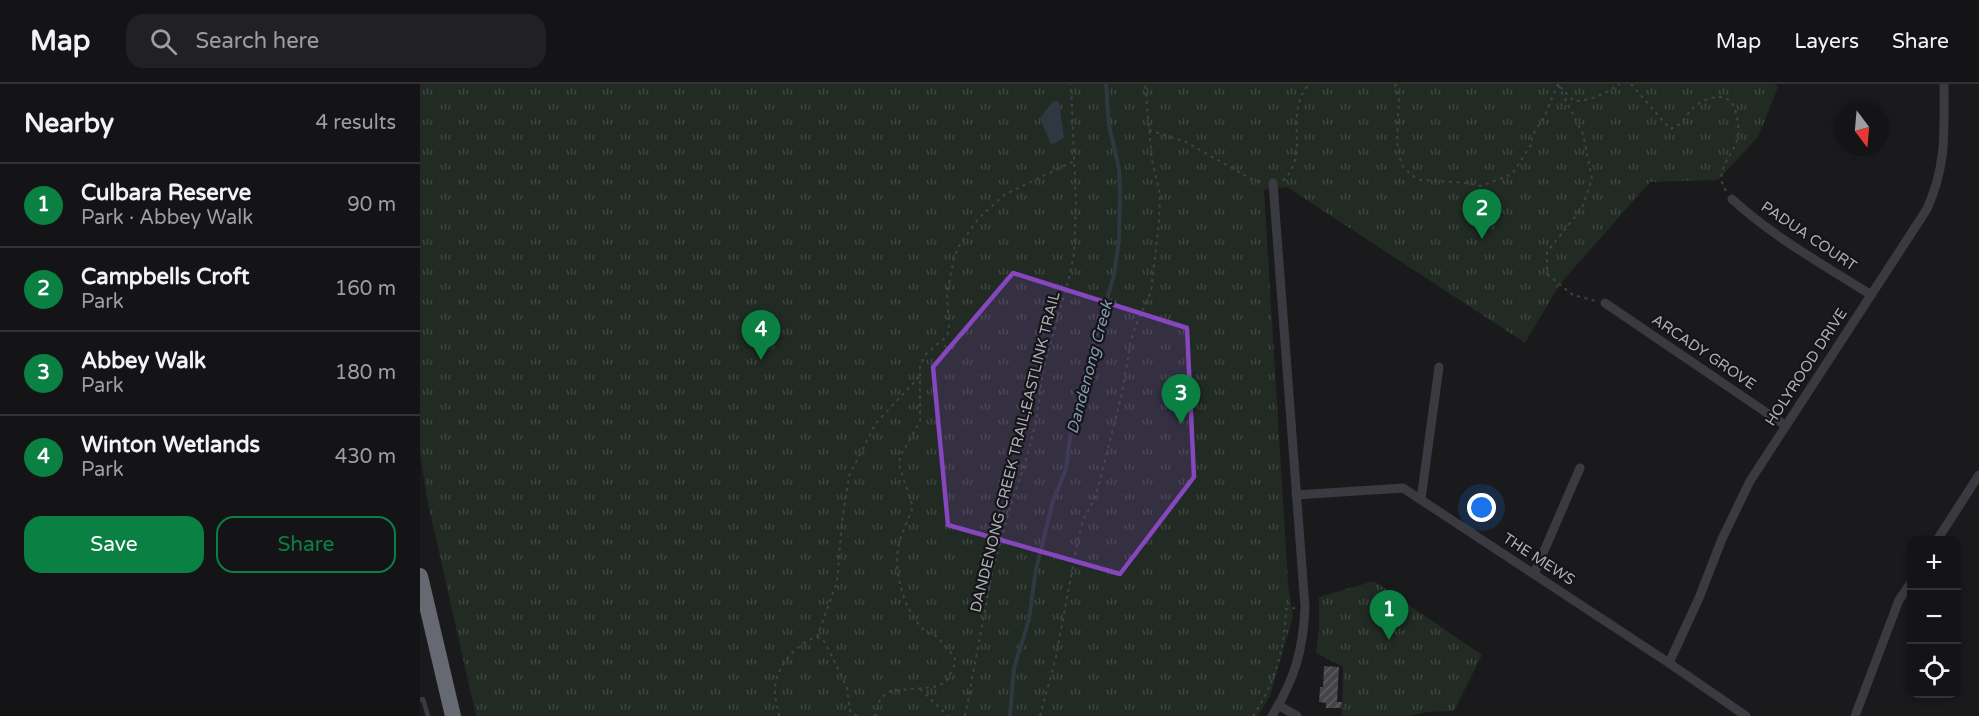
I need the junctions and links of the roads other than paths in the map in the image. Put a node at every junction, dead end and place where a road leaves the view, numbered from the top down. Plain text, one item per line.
1 (1944, 84) edge
2 (1273, 183) road end
3 (1732, 199) road end
4 (1871, 295) junction
5 (1605, 303) road end
6 (1439, 367) dead end
7 (1786, 426) junction
8 (1580, 468) dead end
9 (1979, 475) edge
10 (1296, 495) junction
11 (1420, 499) junction
12 (1940, 536) edge
13 (1534, 574) junction
14 (420, 576) edge
15 (1907, 587) edge
16 (1669, 663) junction
17 (420, 700) edge
18 (1278, 705) junction
19 (428, 716) edge
20 (453, 716) edge
21 (1272, 716) edge
22 (1297, 716) edge
23 (1746, 716) edge
24 (1855, 716) edge

1 - 4 street, HOLYROOD DRIVE
2 - 10 street
3 - 4 street, PADUA COURT
4 - 7 street, HOLYROOD DRIVE
5 - 7 street, ARCADY GROVE
6 - 11 street
7 - 16 street, HOLYROOD DRIVE
8 - 13 street
9 - 12 street
10 - 11 street, THE MEWS
10 - 18 street
11 - 13 street, THE MEWS
13 - 16 street, THE MEWS
14 - 20 highway
15 - 24 street
16 - 23 street, THE MEWS
17 - 19 lane
18 - 21 street
18 - 22 street

